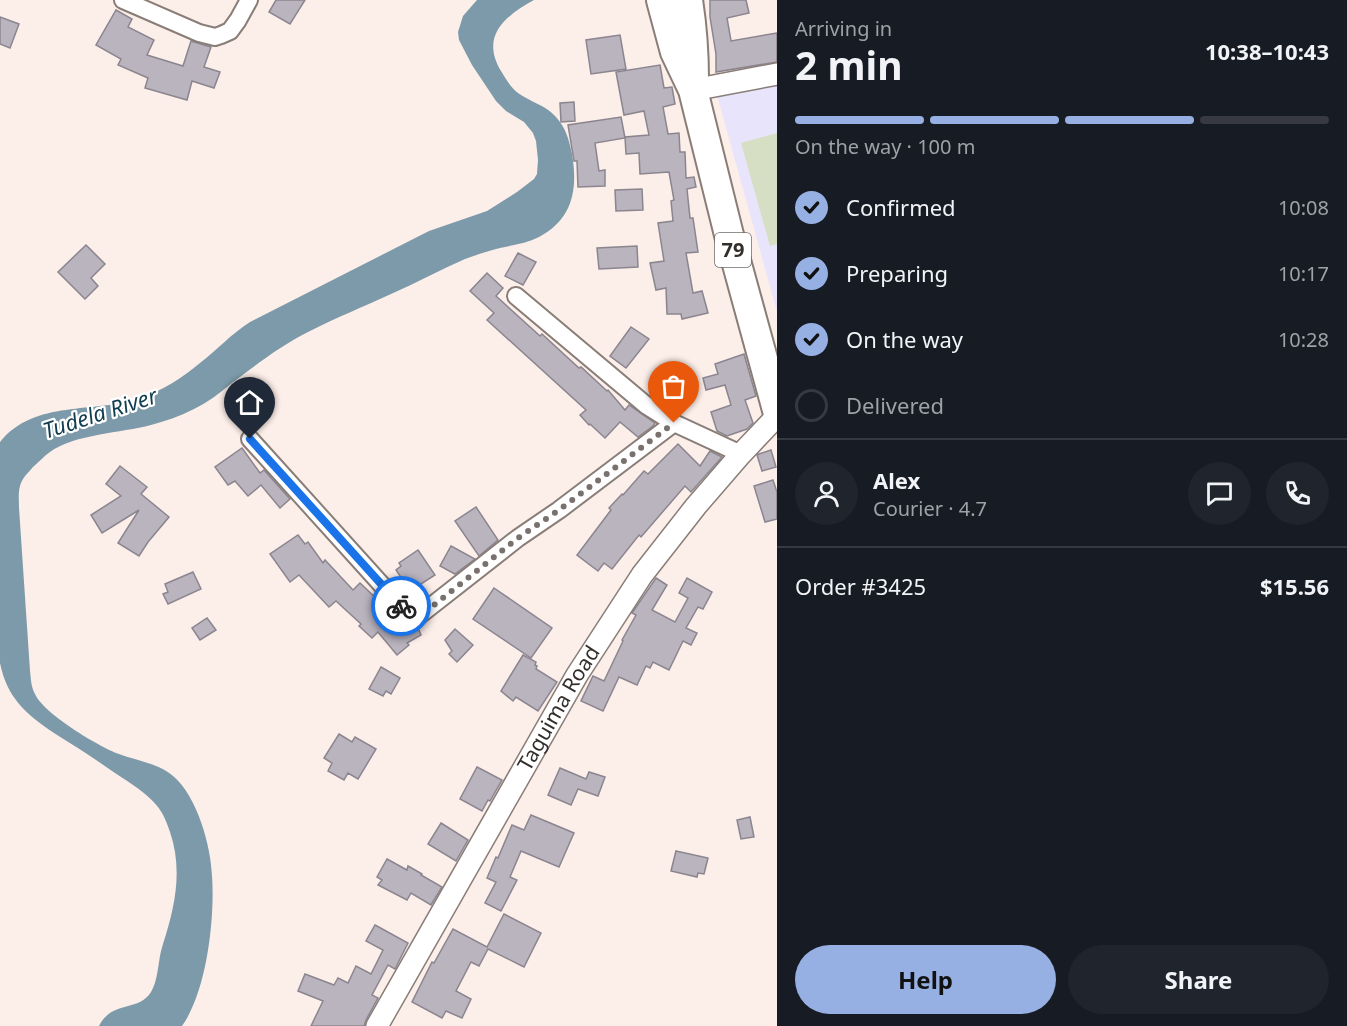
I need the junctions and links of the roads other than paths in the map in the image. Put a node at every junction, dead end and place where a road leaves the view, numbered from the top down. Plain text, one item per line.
1 (123, 0) edge
2 (249, 0) edge
3 (661, 0) edge
4 (688, 0) edge
5 (777, 74) edge
6 (693, 90) junction
7 (516, 296) dead end
8 (777, 410) edge
9 (777, 416) edge
10 (674, 423) junction
11 (250, 439) dead end
12 (741, 454) junction
13 (376, 1026) edge

1 - 2 street
3 - 6 highway, 79
4 - 6 highway, 79
5 - 6 street
6 - 8 highway, 79
7 - 10 street
9 - 12 street, Taguima Road
10 - 11 street
10 - 12 street
12 - 13 street, Taguima Road

